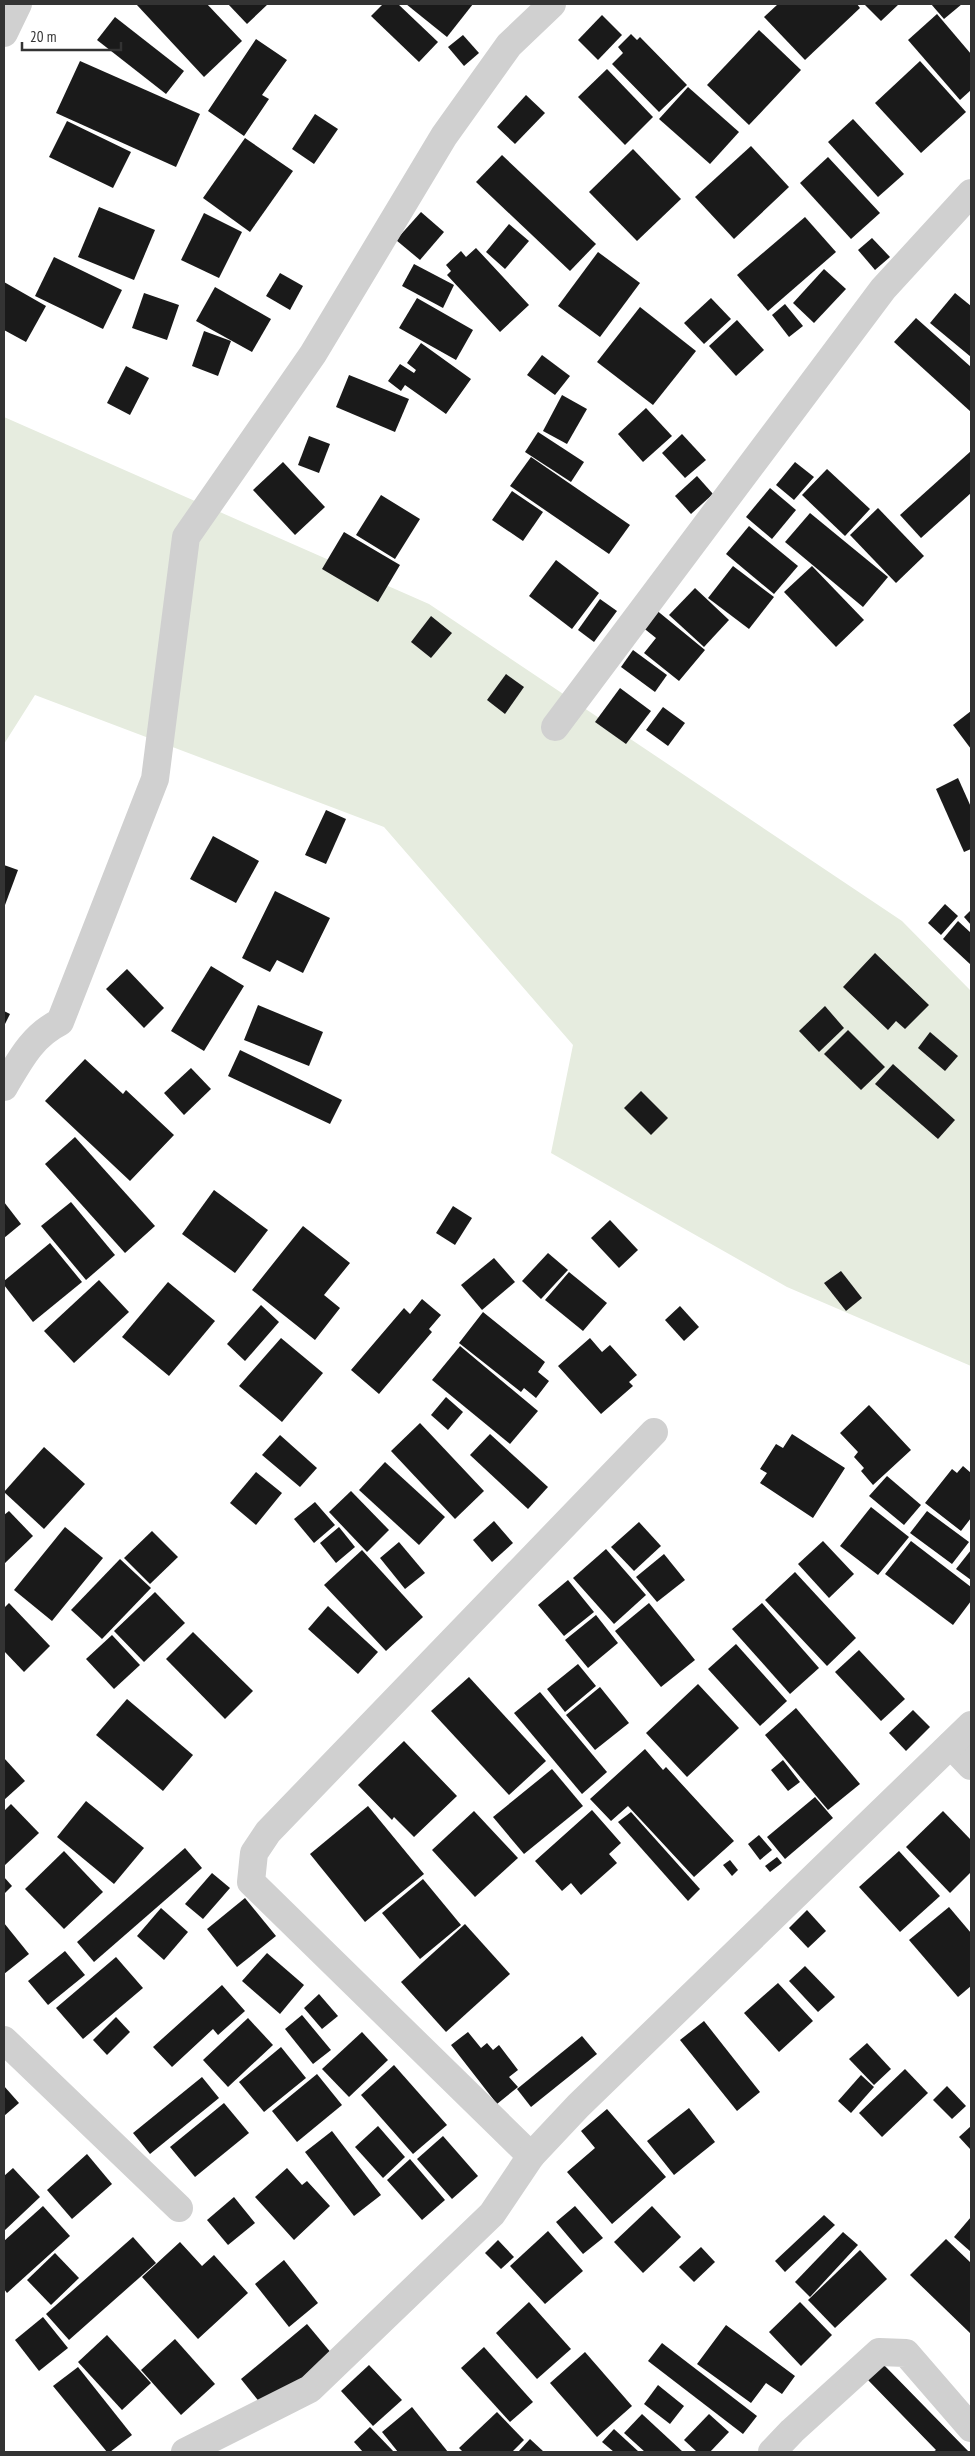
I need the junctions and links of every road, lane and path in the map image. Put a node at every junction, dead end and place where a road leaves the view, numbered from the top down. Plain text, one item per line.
1 (18, 4) edge
2 (552, 4) edge
3 (4, 33) edge
4 (971, 193) edge
5 (555, 727) dead end
6 (4, 1087) edge
7 (654, 1432) dead end
8 (971, 1725) edge
9 (951, 1745) junction
10 (971, 1766) edge
11 (4, 2040) edge
12 (531, 2156) junction
13 (179, 2208) dead end
14 (971, 2428) edge
15 (185, 2452) edge
16 (772, 2452) edge

1 - 3 street
2 - 6 street
4 - 5 street
7 - 12 street
8 - 9 street
9 - 10 street
9 - 12 street
11 - 13 street
12 - 15 street
14 - 16 street

